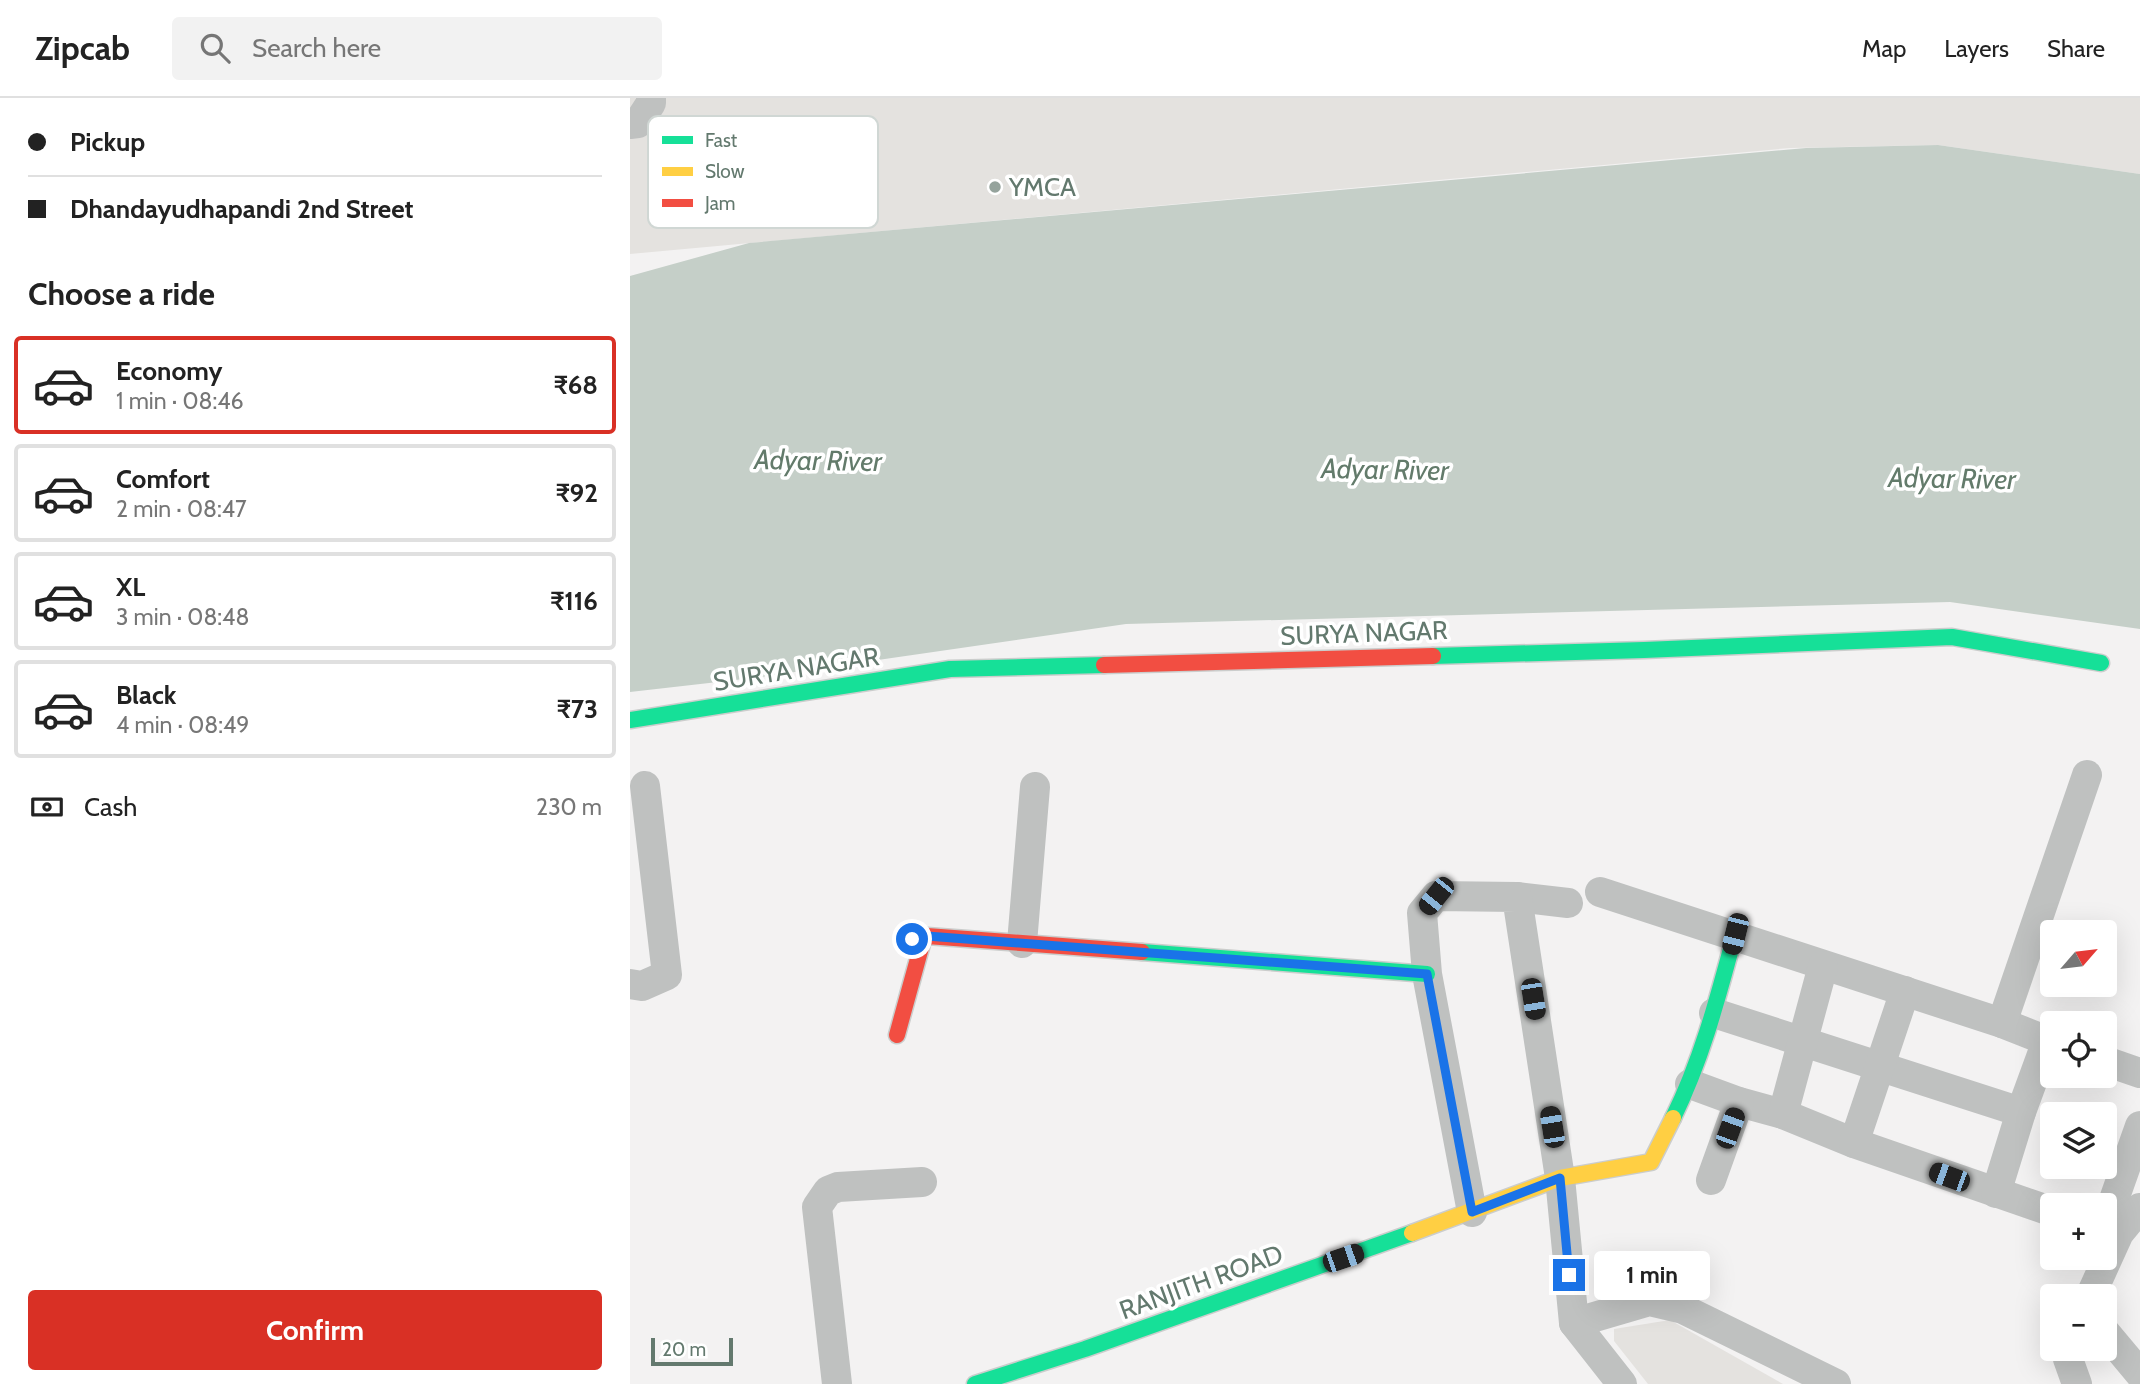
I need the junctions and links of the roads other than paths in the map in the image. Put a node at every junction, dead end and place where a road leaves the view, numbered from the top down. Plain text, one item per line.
1 (651, 98) edge
2 (630, 124) edge
3 (2101, 663) dead end
4 (630, 720) edge
5 (2087, 775) dead end
6 (645, 786) dead end
7 (1035, 788) dead end
8 (1600, 892) dead end
9 (1517, 897) junction
10 (1568, 903) dead end
11 (1735, 934) junction
12 (1022, 943) junction
13 (1823, 966) junction
14 (1427, 974) junction
15 (630, 984) edge
16 (1905, 991) junction
17 (1714, 1013) junction
18 (2002, 1023) junction
19 (897, 1035) dead end
20 (2040, 1038) edge
21 (1804, 1040) junction
22 (2117, 1065) edge
23 (1879, 1066) junction
24 (2040, 1066) edge
25 (2140, 1073) edge
26 (1690, 1084) junction
27 (1739, 1102) junction
28 (2021, 1112) junction
29 (1783, 1114) junction
30 (2140, 1126) edge
31 (1854, 1143) junction
32 (1560, 1178) junction
33 (1712, 1180) dead end
34 (922, 1182) dead end
35 (1996, 1194) junction
36 (2040, 1208) edge
37 (2140, 1208) edge
38 (1472, 1212) junction
39 (2117, 1231) edge
40 (1574, 1323) junction
41 (2117, 1346) edge
42 (2069, 1361) edge
43 (2140, 1374) edge
44 (836, 1384) edge
45 (975, 1384) edge
46 (1622, 1384) edge
47 (1836, 1384) edge
48 (2077, 1384) edge

1 - 2 street
3 - 4 street, SURYA NAGAR
5 - 18 street
6 - 15 street
7 - 12 street
8 - 11 street
9 - 10 street
9 - 14 street
9 - 32 street
11 - 13 street
11 - 17 street
12 - 14 street
12 - 19 street
13 - 16 street
13 - 21 street
14 - 38 street
16 - 18 street
16 - 23 street
17 - 21 street
17 - 26 street
18 - 20 street
21 - 23 street
21 - 29 street
22 - 25 street
23 - 28 street
23 - 31 street
24 - 28 street
26 - 27 street
26 - 32 street, RANJITH ROAD
27 - 29 street
27 - 33 street
28 - 35 street
29 - 31 street
30 - 39 street
31 - 35 street
32 - 38 street, RANJITH ROAD
32 - 40 street
34 - 44 street
35 - 36 street
37 - 39 street
38 - 45 street, RANJITH ROAD
40 - 46 street
40 - 47 street
41 - 43 street
42 - 48 street

